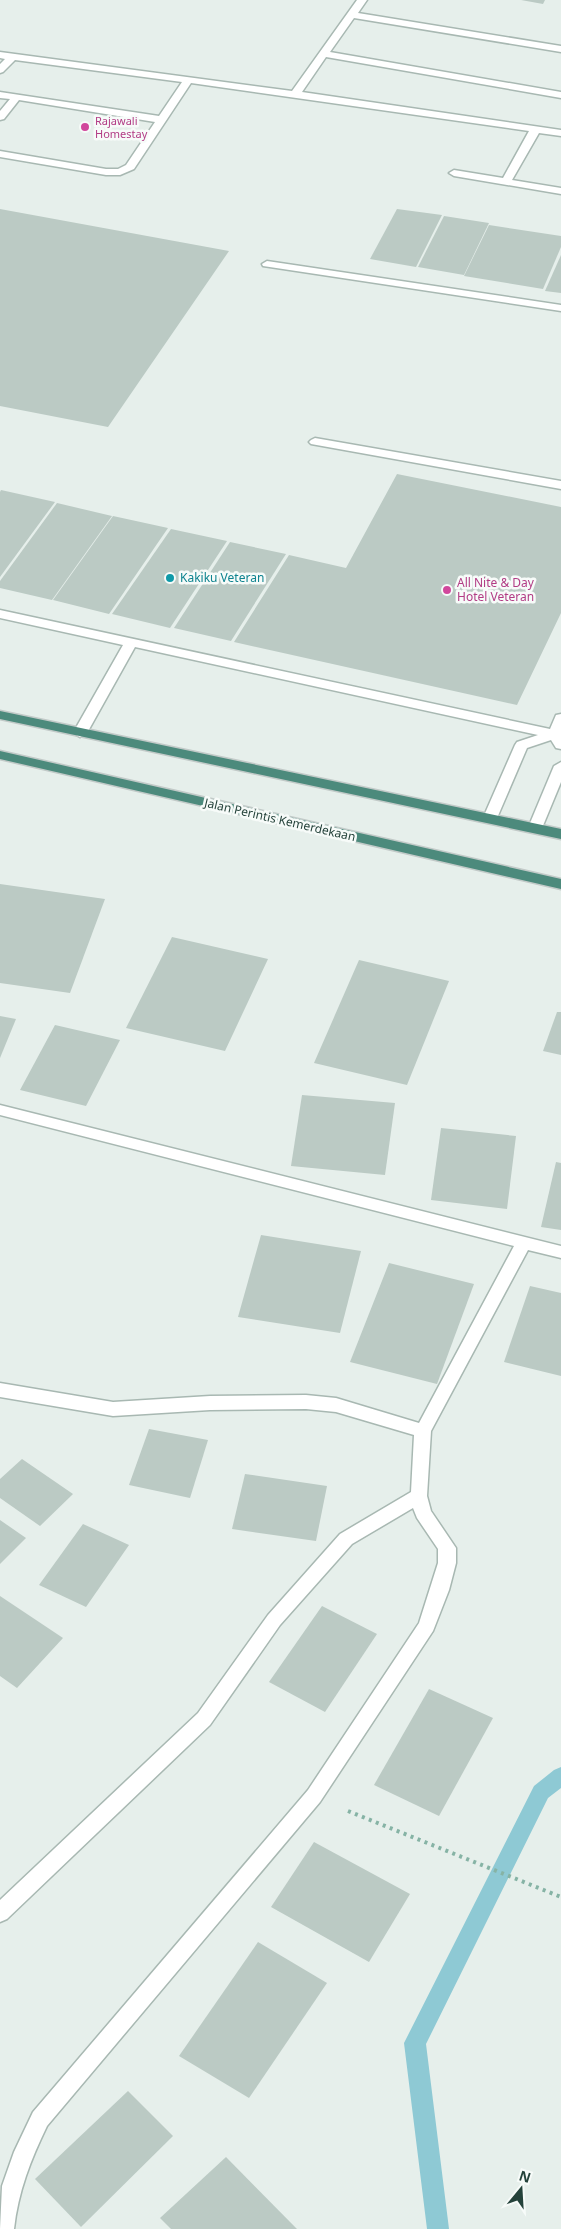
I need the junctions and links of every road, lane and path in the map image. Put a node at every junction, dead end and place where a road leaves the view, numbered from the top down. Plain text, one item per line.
1 (362, 0) edge
2 (352, 15) junction
3 (561, 49) edge
4 (323, 54) junction
5 (0, 55) edge
6 (12, 57) junction
7 (0, 70) edge
8 (188, 80) junction
9 (295, 94) junction
10 (0, 95) edge
11 (561, 95) edge
12 (17, 97) junction
13 (0, 117) edge
14 (162, 120) junction
15 (535, 130) junction
16 (559, 131) edge
17 (0, 154) edge
18 (454, 173) dead end
19 (506, 182) junction
20 (561, 190) edge
21 (267, 264) dead end
22 (561, 308) edge
23 (315, 442) dead end
24 (561, 484) edge
25 (0, 614) edge
26 (130, 644) junction
27 (0, 715) edge
28 (561, 718) edge
29 (80, 732) junction
30 (557, 739) edge
31 (0, 755) edge
32 (561, 766) edge
33 (490, 818) junction
34 (536, 828) junction
35 (561, 834) edge
36 (561, 884) edge
37 (0, 1110) edge
38 (524, 1242) junction
39 (561, 1252) edge
40 (0, 1390) edge
41 (422, 1430) junction
42 (419, 1496) junction
43 (314, 1796) junction
44 (561, 1897) edge
45 (0, 1913) edge
46 (4, 2229) edge

1 - 2 street
2 - 3 street
2 - 4 street
4 - 9 street
4 - 11 street
5 - 6 street
6 - 7 street
6 - 8 street
8 - 9 street
8 - 14 street
9 - 15 street
10 - 12 street
12 - 13 street
12 - 14 street
14 - 17 street
15 - 16 street
15 - 19 street
18 - 19 street
19 - 20 street
21 - 22 street
23 - 24 street
25 - 26 street
26 - 29 street
26 - 30 street
27 - 29 highway
28 - 30 street
29 - 33 highway
30 - 33 street
31 - 36 highway, Jalan Perintis Kemerdekaan
32 - 34 street
33 - 34 highway
34 - 35 highway
37 - 38 street
38 - 39 street
38 - 41 street
40 - 41 street
41 - 42 street
42 - 43 street
42 - 45 street
43 - 44 path
43 - 46 street

